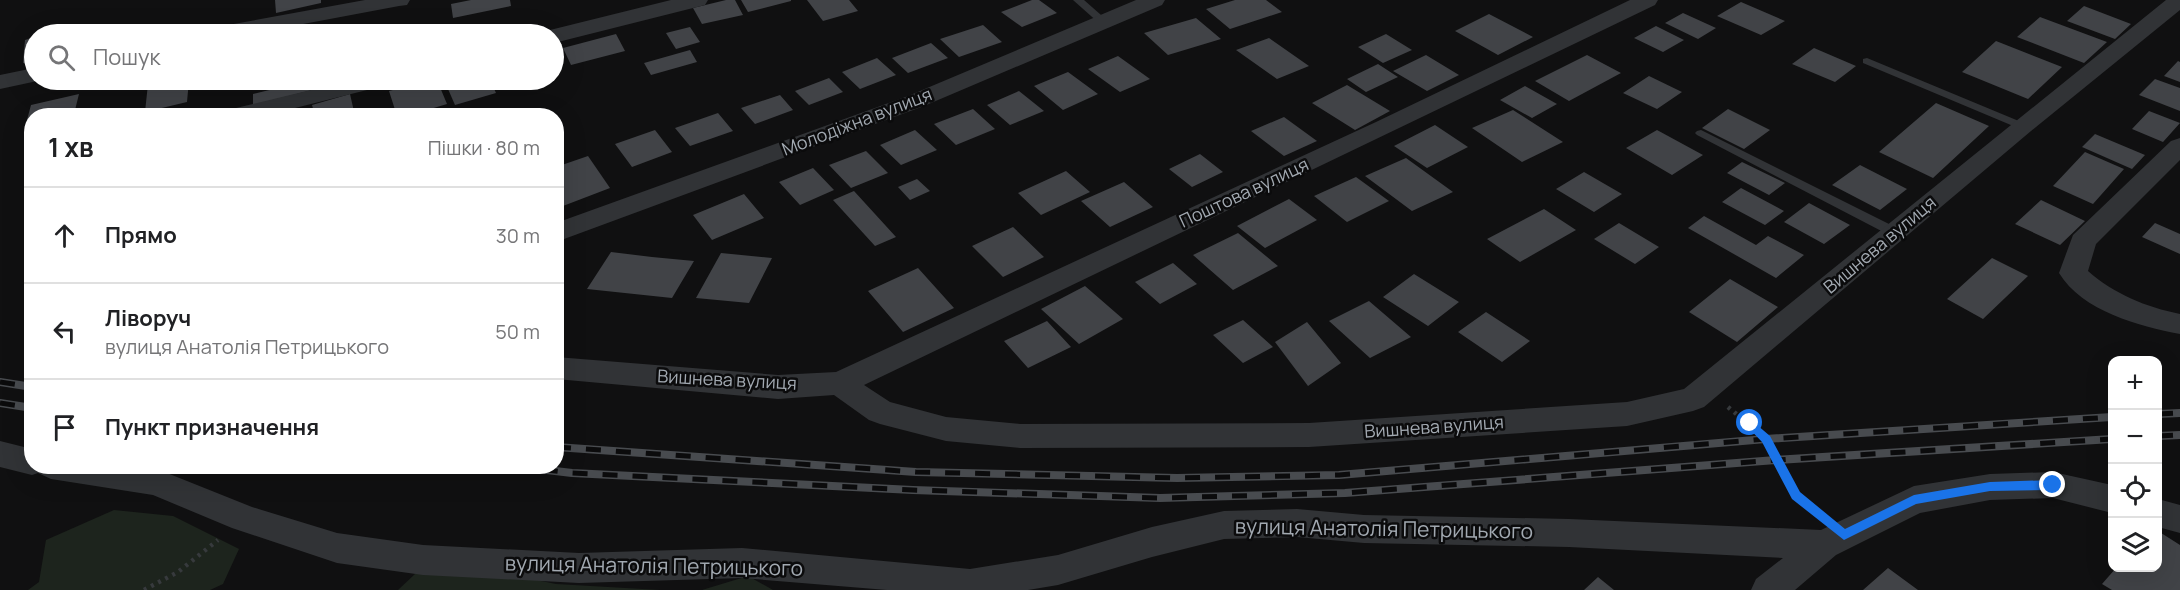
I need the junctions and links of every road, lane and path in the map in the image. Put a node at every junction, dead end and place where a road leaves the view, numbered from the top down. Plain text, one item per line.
1 (267, 0) edge
2 (399, 0) edge
3 (697, 0) edge
4 (1078, 0) edge
5 (1154, 0) edge
6 (1647, 0) edge
7 (2179, 0) edge
8 (1104, 22) junction
9 (269, 23) junction
10 (264, 24) edge
11 (564, 33) edge
12 (1867, 61) dead end
13 (24, 77) edge
14 (0, 82) edge
15 (338, 90) edge
16 (264, 108) edge
17 (2022, 126) junction
18 (1701, 133) dead end
19 (2180, 146) edge
20 (564, 230) edge
21 (1896, 233) junction
22 (2180, 324) edge
23 (564, 369) edge
24 (840, 382) junction
25 (1750, 423) dead end
26 (0, 454) edge
27 (24, 460) edge
28 (104, 474) edge
29 (2108, 498) edge
30 (2162, 514) edge
31 (244, 518) junction
32 (2180, 519) edge
33 (1834, 540) junction
34 (144, 590) edge
35 (1769, 590) edge

1 - 9 street
2 - 9 street
3 - 11 street
4 - 8 lane
5 - 8 street, Молодіжна вулиця
6 - 24 street, Поштова вулиця
7 - 17 street, Вишнева вулиця
8 - 20 street, Молодіжна вулиця
9 - 10 street
12 - 17 lane
13 - 14 street
15 - 16 street
17 - 21 street, Вишнева вулиця
18 - 21 lane
19 - 22 street
21 - 24 street, Вишнева вулиця
23 - 24 street, Вишнева вулиця
25 - 33 path
26 - 27 street
28 - 31 street, вулиця Анатолія Петрицького
29 - 33 street, вулиця Анатолія Петрицького
30 - 32 street
31 - 33 street, вулиця Анатолія Петрицького
31 - 34 path
33 - 35 street

